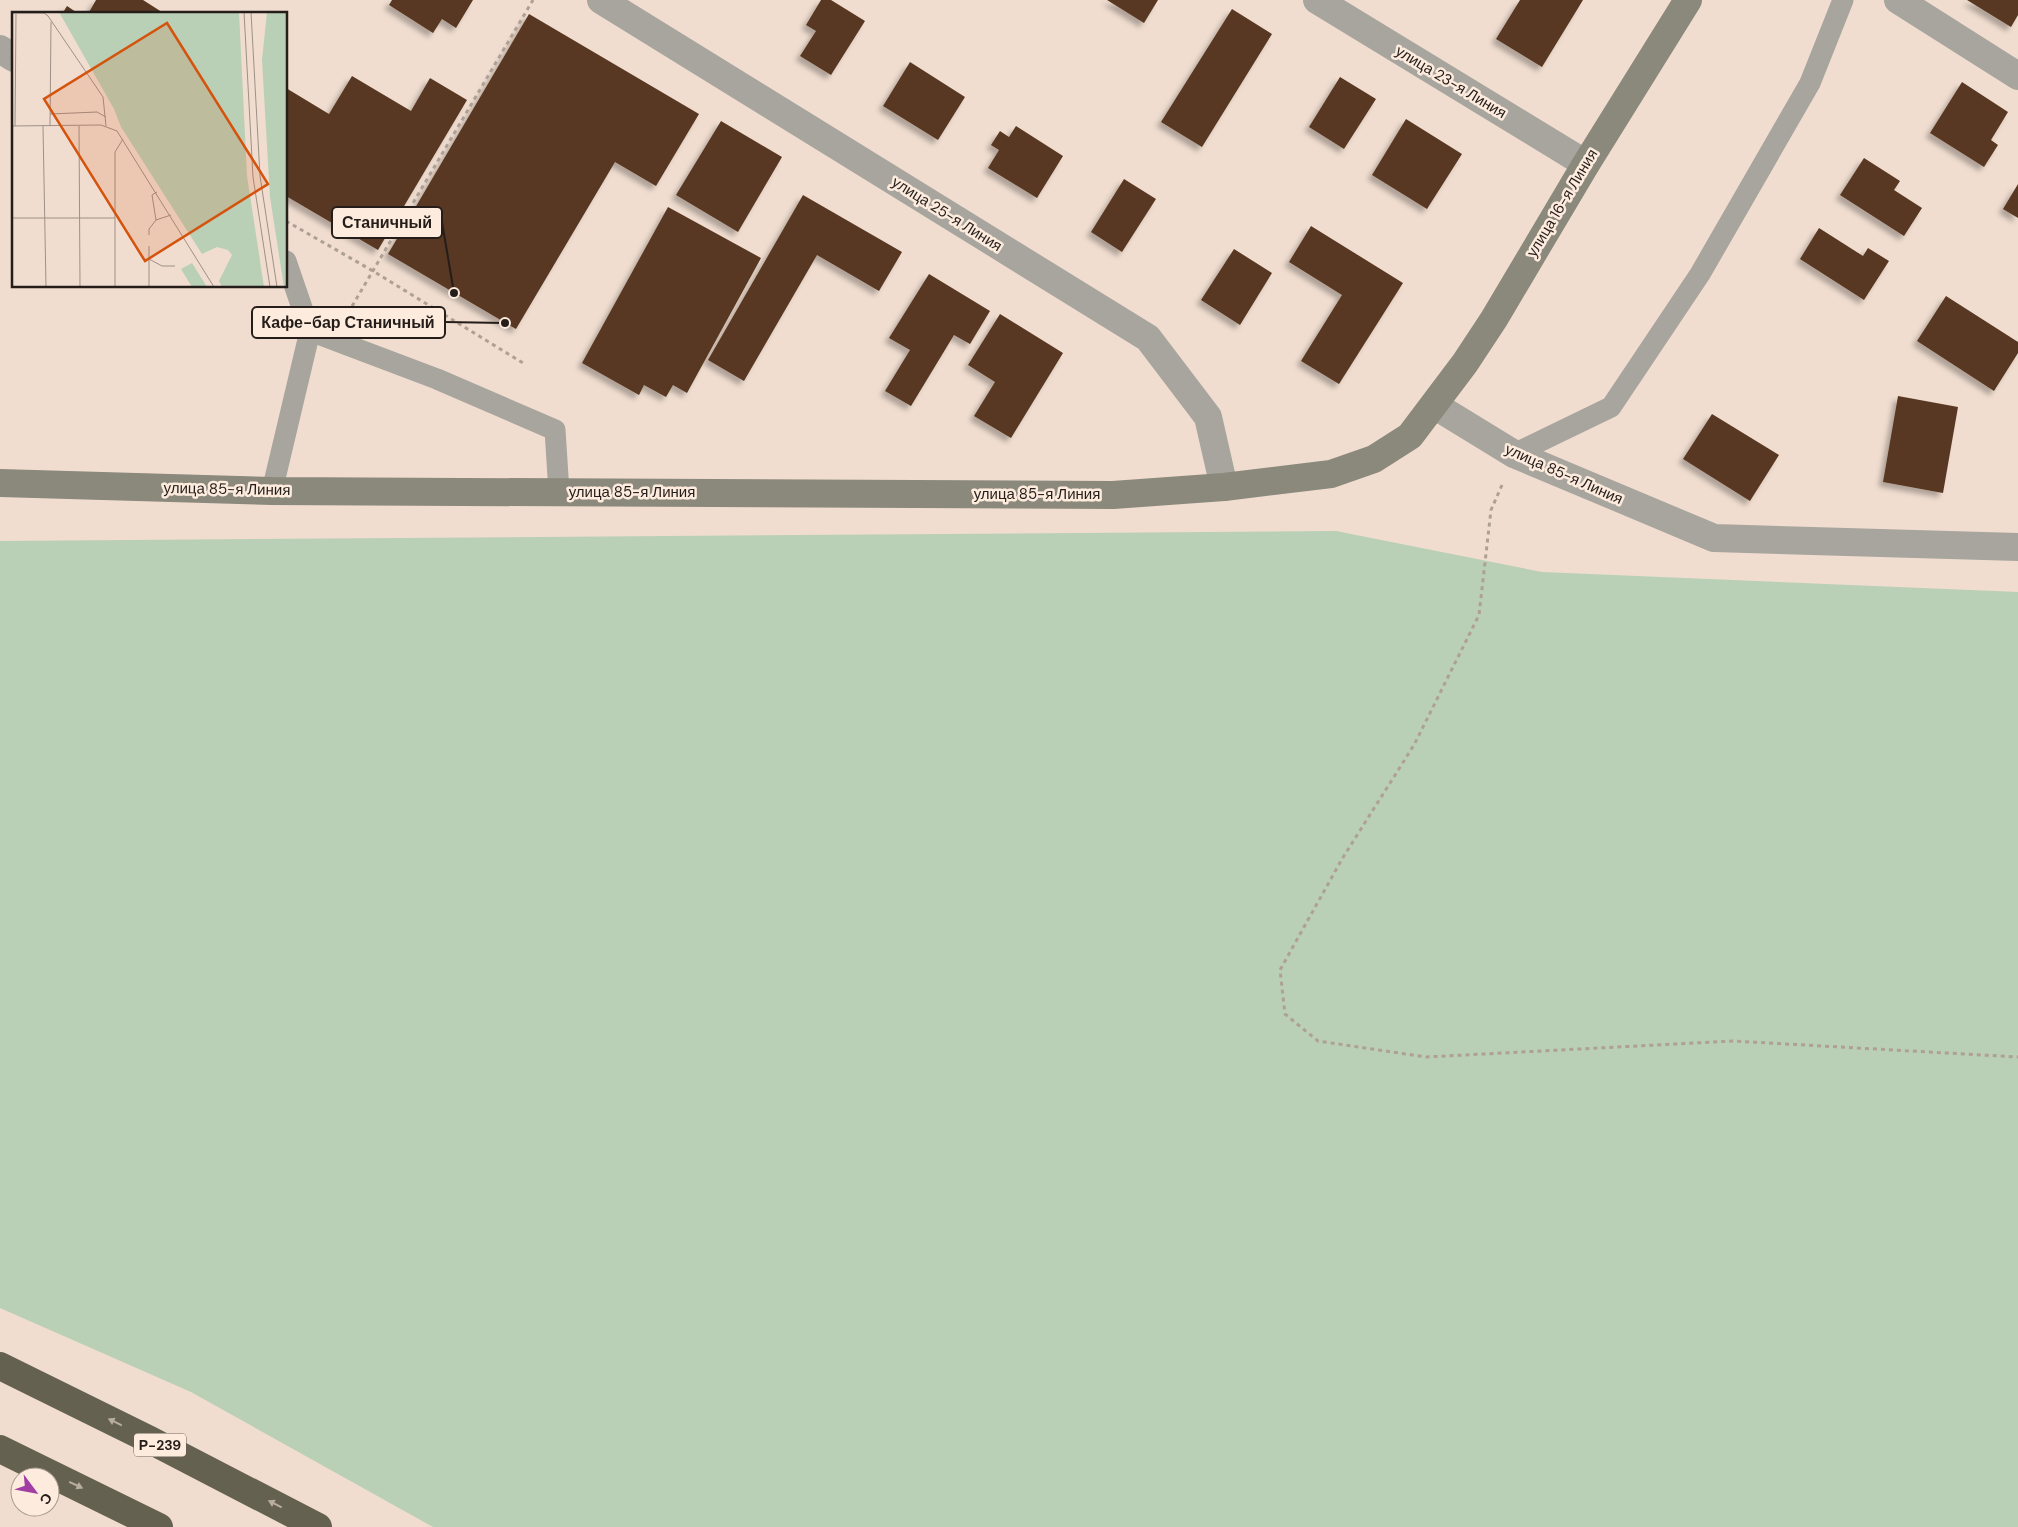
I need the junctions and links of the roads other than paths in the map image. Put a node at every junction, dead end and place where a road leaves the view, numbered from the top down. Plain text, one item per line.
1 (601, 0) edge
2 (1317, 0) edge
3 (1688, 0) edge
4 (1843, 0) edge
5 (1898, 0) edge
6 (0, 50) edge
7 (12, 57) edge
8 (2018, 76) edge
9 (1586, 164) junction
10 (288, 267) edge
11 (310, 331) junction
12 (1434, 405) junction
13 (1514, 454) junction
14 (0, 483) edge
15 (1224, 487) junction
16 (272, 491) junction
17 (559, 492) junction
18 (2018, 546) edge
19 (0, 1366) edge
20 (0, 1449) edge
21 (159, 1527) edge
22 (318, 1527) edge

1 - 15 street, улица 25-я Линия
2 - 9 street, улица 23-я Линия
3 - 9 main road, улица 16-я Линия
4 - 13 lane
5 - 8 street
6 - 7 street
9 - 12 main road, улица 16-я Линия
10 - 11 lane
11 - 16 lane
11 - 17 lane
12 - 13 street, улица 85-я Линия
12 - 15 main road, улица 85-я Линия
13 - 18 street, улица 85-я Линия
14 - 16 main road, улица 85-я Линия
15 - 17 main road, улица 85-я Линия
16 - 17 main road, улица 85-я Линия
22 -> 19 highway, Р-239
20 -> 21 highway

